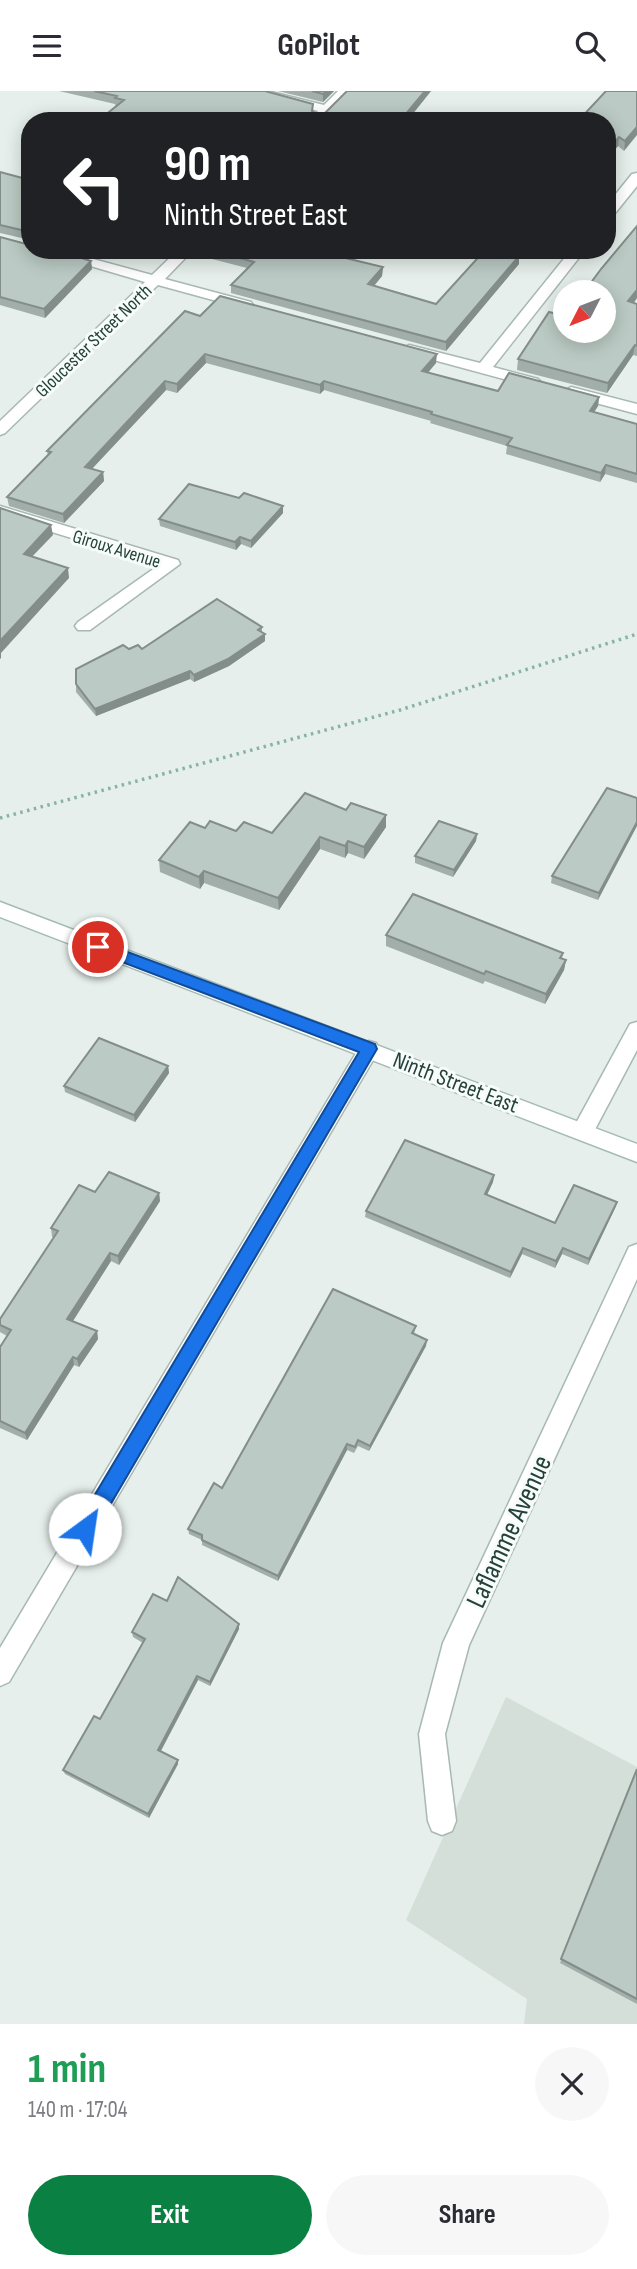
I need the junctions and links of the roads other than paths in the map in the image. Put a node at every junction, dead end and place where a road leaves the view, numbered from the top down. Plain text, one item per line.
1 (251, 91) edge
2 (345, 91) edge
3 (327, 109) junction
4 (324, 112) edge
5 (637, 177) edge
6 (616, 203) edge
7 (77, 259) edge
8 (177, 259) edge
9 (571, 259) edge
10 (156, 280) junction
11 (260, 309) edge
12 (391, 344) edge
13 (483, 369) junction
14 (637, 409) edge
15 (0, 430) edge
16 (0, 511) edge
17 (84, 626) dead end
18 (0, 909) edge
19 (637, 1030) edge
20 (369, 1049) junction
21 (583, 1131) junction
22 (637, 1153) edge
23 (637, 1254) edge
24 (0, 1673) edge
25 (442, 1821) dead end

1 - 3 street
2 - 3 street
3 - 4 street
5 - 6 street
7 - 10 street
8 - 10 street, Gloucester Street North
9 - 13 street
10 - 11 street
10 - 15 street, Gloucester Street North
12 - 13 street
13 - 14 street
16 - 17 street, Giroux Avenue
18 - 20 street, Ninth Street East
19 - 21 street
20 - 21 street, Ninth Street East
20 - 24 street
21 - 22 street, Ninth Street East
23 - 25 street, Laflamme Avenue

